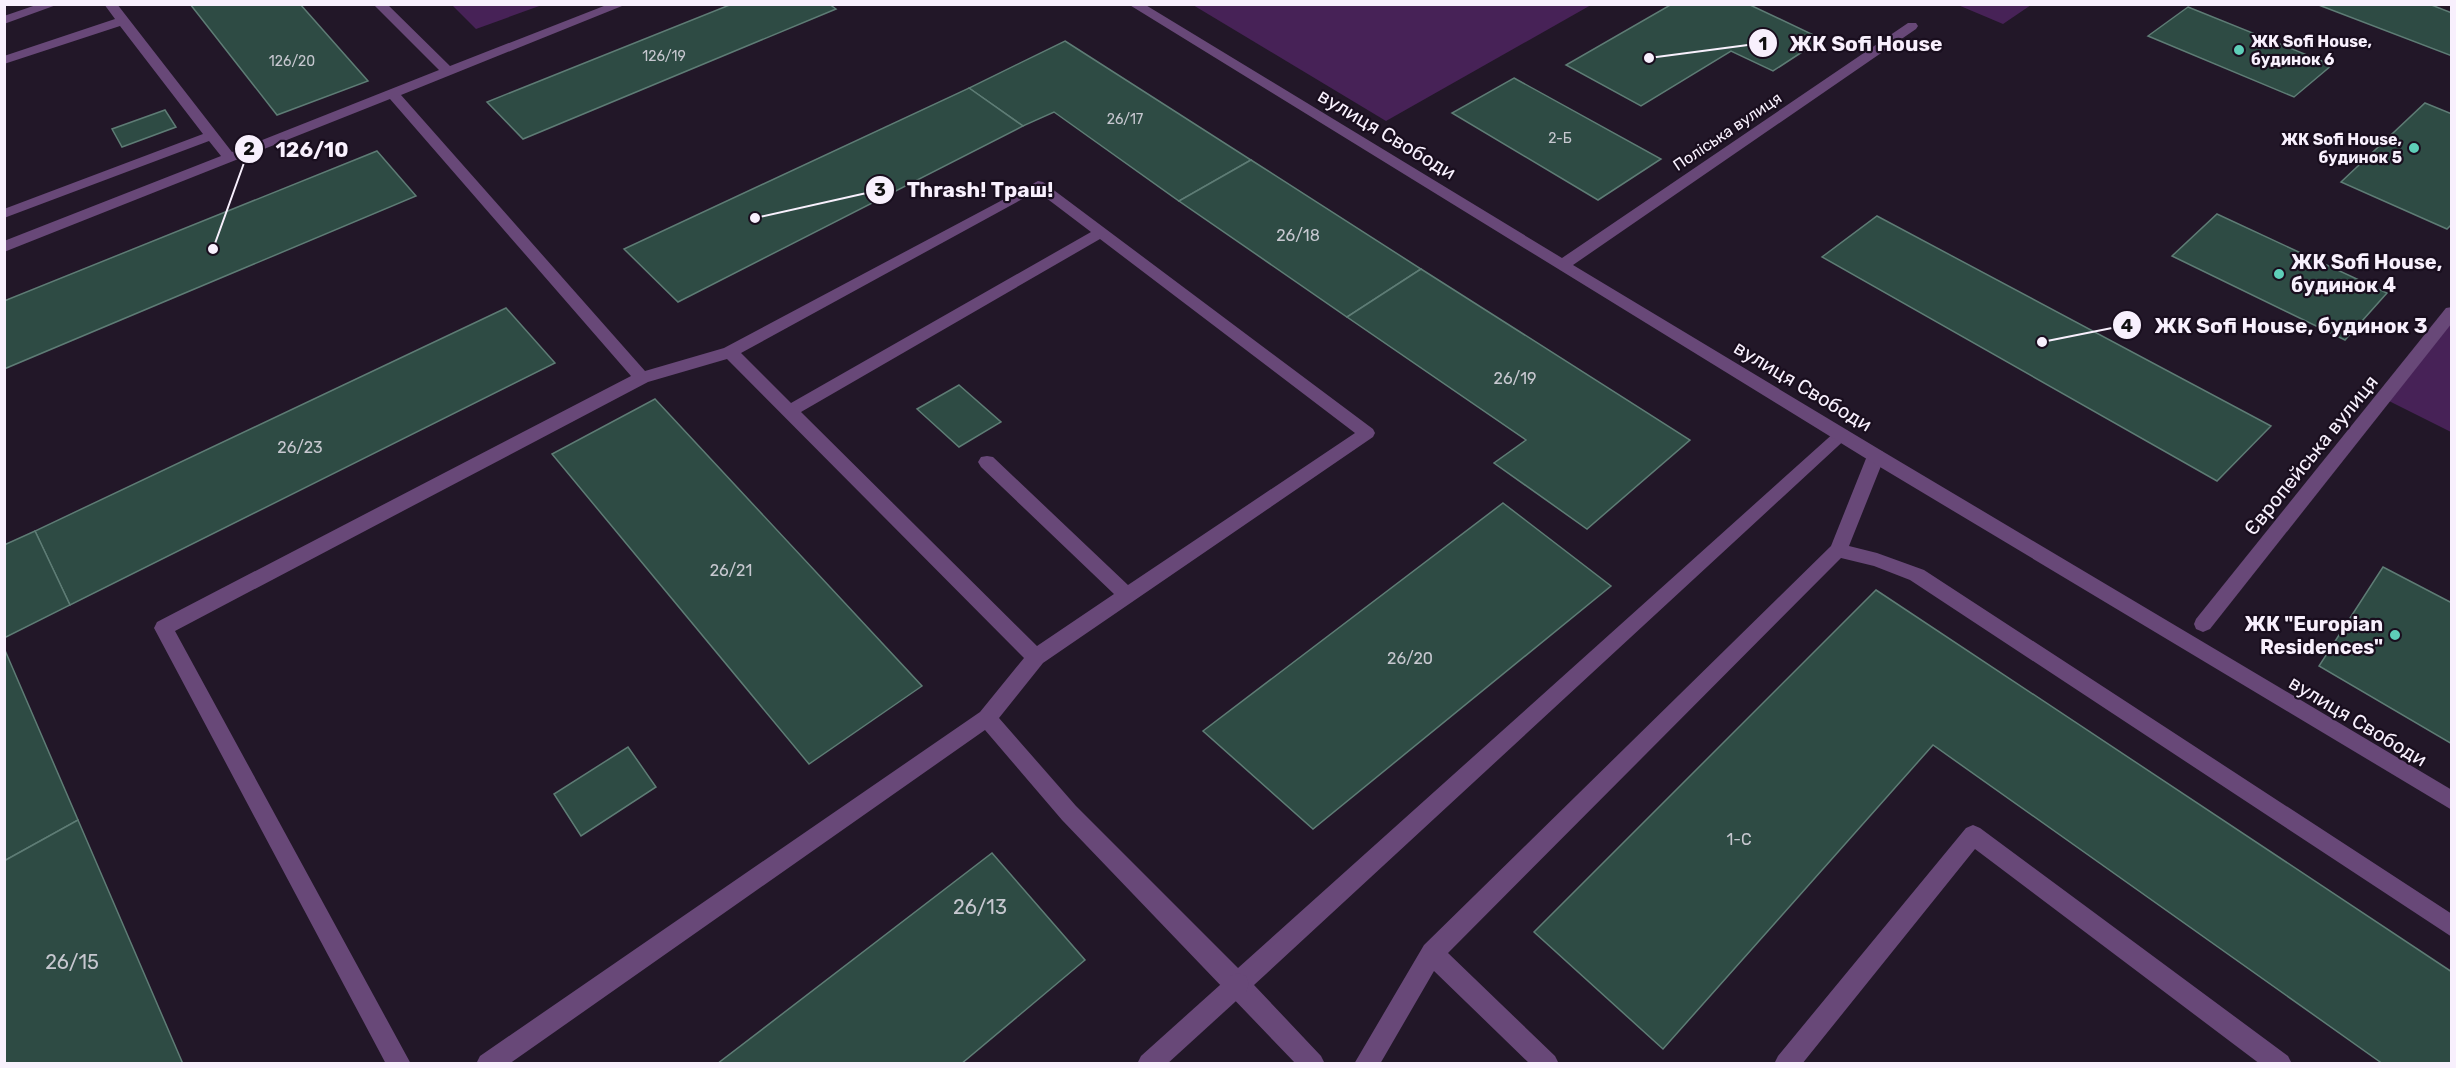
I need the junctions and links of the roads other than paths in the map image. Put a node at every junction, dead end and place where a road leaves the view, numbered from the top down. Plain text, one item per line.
1 (53, 4) edge
2 (110, 4) edge
3 (379, 4) edge
4 (621, 4) edge
5 (1134, 4) edge
6 (4, 20) edge
7 (123, 21) junction
8 (1912, 26) dead end
9 (4, 60) edge
10 (448, 71) junction
11 (392, 93) junction
12 (211, 136) junction
13 (229, 158) junction
14 (4, 214) edge
15 (1102, 232) junction
16 (4, 247) edge
17 (1562, 265) junction
18 (2451, 312) edge
19 (730, 352) junction
20 (642, 378) junction
21 (790, 411) junction
22 (1842, 435) junction
23 (1876, 456) junction
24 (987, 462) dead end
25 (1838, 550) junction
26 (1127, 595) junction
27 (2203, 624) dead end
28 (1036, 657) junction
29 (987, 718) junction
30 (2451, 801) edge
31 (2451, 927) edge
32 (1432, 953) junction
33 (1238, 984) junction
34 (399, 1064) edge
35 (488, 1064) edge
36 (1149, 1064) edge
37 (1313, 1064) edge
38 (1366, 1064) edge
39 (1547, 1064) edge
40 (1786, 1064) edge
41 (2280, 1064) edge

1 - 6 street
2 - 7 street
3 - 10 street
4 - 10 street
5 - 17 street, вулиця Свободи
7 - 9 street
7 - 12 street
8 - 17 street, Поліська вулиця
10 - 11 street
11 - 13 street
11 - 20 street
12 - 13 street
12 - 14 street
13 - 16 street
15 - 19 street
15 - 21 street
15 - 26 street
17 - 22 street, вулиця Свободи
18 - 27 street, Європейська вулиця
19 - 20 street
19 - 21 street
20 - 34 street
21 - 28 street
22 - 23 street, вулиця Свободи
22 - 33 street
23 - 25 street
23 - 30 street, вулиця Свободи
24 - 26 street
25 - 31 street
25 - 32 street
26 - 28 street
28 - 29 street
29 - 33 street
29 - 35 street
32 - 38 street
32 - 39 street
33 - 36 street
33 - 37 street
40 - 41 street

